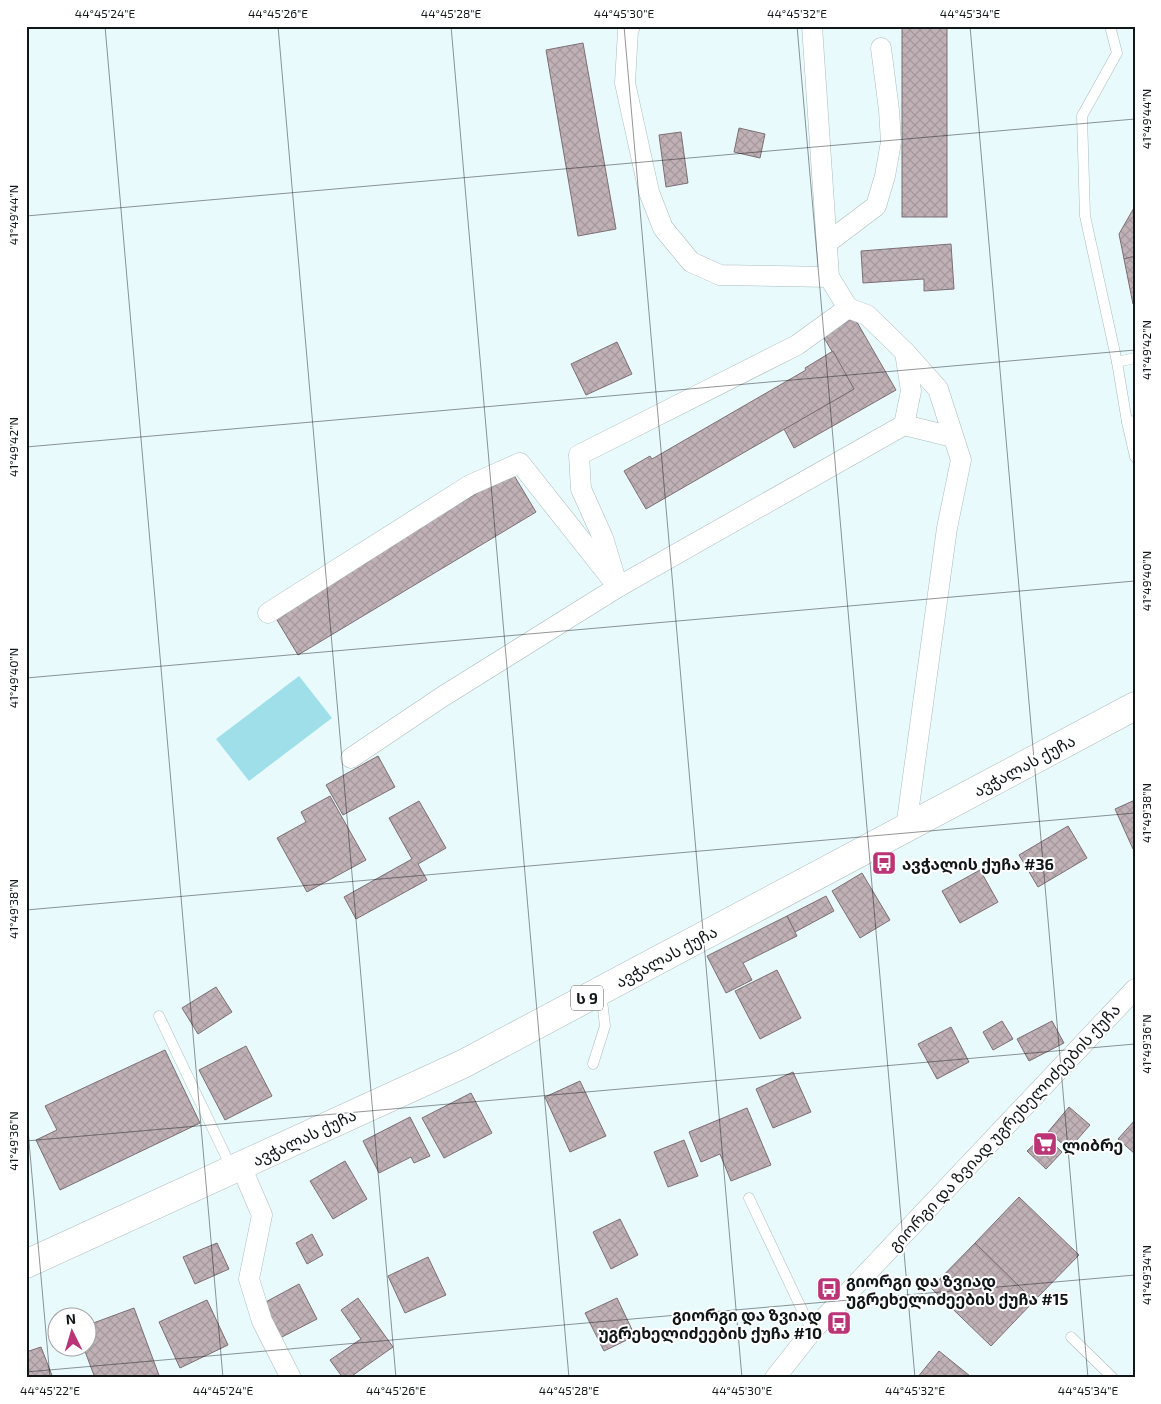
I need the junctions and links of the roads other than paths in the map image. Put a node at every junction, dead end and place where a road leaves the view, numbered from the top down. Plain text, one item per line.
1 (630, 26) edge
2 (812, 26) edge
3 (1110, 26) edge
4 (881, 48) dead end
5 (827, 243) junction
6 (829, 277) junction
7 (848, 308) junction
8 (905, 352) junction
9 (1135, 358) edge
10 (1117, 362) junction
11 (1131, 422) edge
12 (904, 425) junction
13 (953, 437) junction
14 (1135, 457) edge
15 (618, 587) junction
16 (268, 613) dead end
17 (1135, 706) edge
18 (351, 758) dead end
19 (906, 828) junction
20 (1135, 989) edge
21 (601, 990) junction
22 (159, 1016) dead end
23 (593, 1064) dead end
24 (236, 1168) junction
25 (748, 1198) dead end
26 (26, 1264) edge
27 (812, 1331) junction
28 (1071, 1337) dead end
29 (291, 1378) edge
30 (775, 1378) edge
31 (1113, 1378) edge

1 - 6 street
2 - 5 street
3 - 10 lane
4 - 5 street
5 - 6 street
6 - 7 street
7 - 8 street
7 - 15 street
8 - 12 street
8 - 13 street
9 - 10 lane
10 - 11 lane
11 - 14 lane
12 - 13 street
12 - 15 street
13 - 19 street
15 - 16 street
15 - 18 street
17 - 19 highway, ავჭალას ქუჩა / ს 9
19 - 21 highway, ავჭალას ქუჩა / ს 9
20 - 27 street, გიორგი და ზვიად უგრეხელიძეების ქუჩა
21 - 23 lane
21 - 24 highway, ავჭალას ქუჩა / ს 9
22 - 24 lane
24 - 26 highway, ავჭალას ქუჩა / ს 9
24 - 29 street
25 - 27 lane
27 - 30 street, გიორგი და ზვიად უგრეხელიძეების ქუჩა
28 - 31 lane

